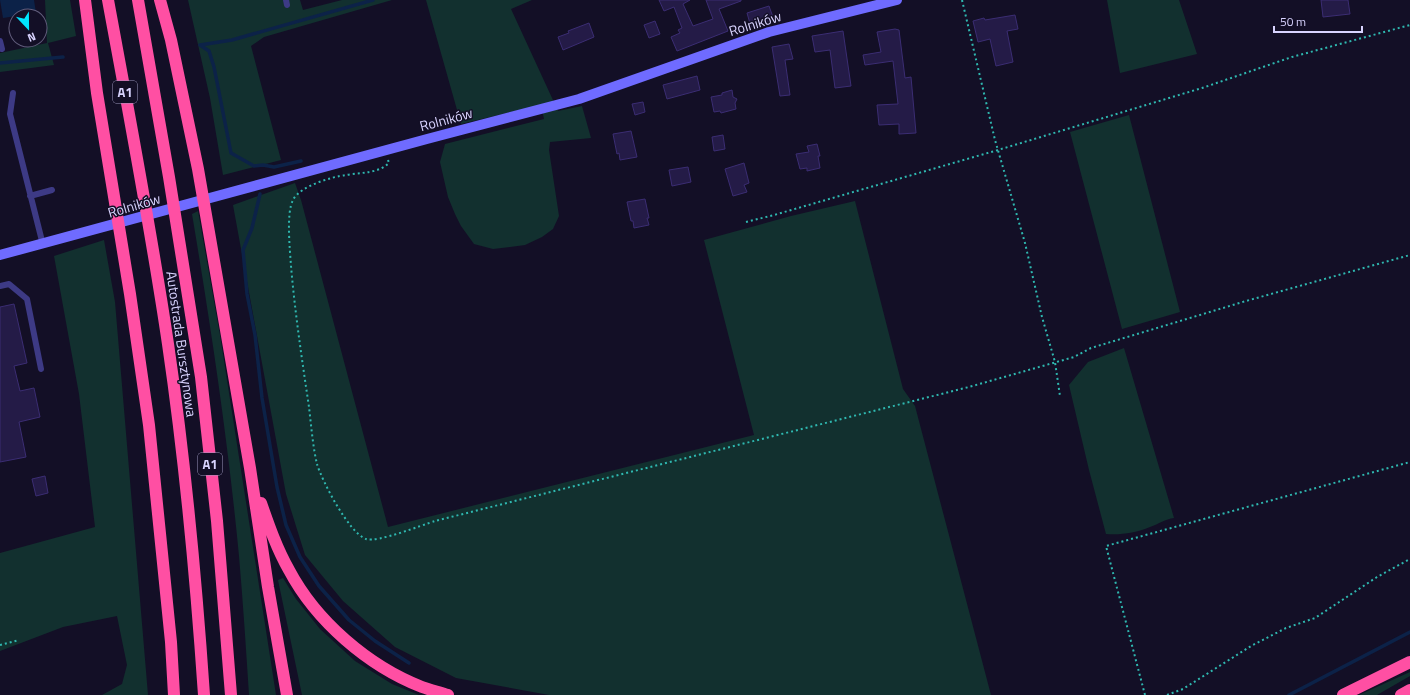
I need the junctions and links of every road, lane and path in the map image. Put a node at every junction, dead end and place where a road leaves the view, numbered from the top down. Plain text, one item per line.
1 (85, 0) edge
2 (108, 0) edge
3 (138, 0) edge
4 (160, 0) edge
5 (897, 0) edge
6 (962, 0) edge
7 (1410, 25) edge
8 (0, 42) edge
9 (2, 49) dead end
10 (13, 93) dead end
11 (386, 150) junction
12 (998, 150) junction
13 (52, 190) dead end
14 (30, 196) junction
15 (746, 222) dead end
16 (43, 245) junction
17 (0, 255) edge
18 (1410, 255) edge
19 (0, 286) edge
20 (1055, 362) junction
21 (41, 369) dead end
22 (1060, 396) dead end
23 (1410, 462) edge
24 (250, 468) junction
25 (1410, 559) edge
26 (19, 640) dead end
27 (171, 642) junction
28 (0, 645) edge
29 (1410, 662) edge
30 (1410, 690) edge
31 (166, 695) edge
32 (174, 695) edge
33 (204, 695) edge
34 (231, 695) edge
35 (287, 695) edge
36 (448, 695) edge
37 (1145, 695) edge
38 (1167, 695) edge
39 (1343, 695) edge
40 (1401, 695) edge

1 - 27 highway
2 - 33 highway, Autostrada Bursztynowa / A1
3 - 34 highway, Autostrada Bursztynowa / A1
4 - 24 highway
5 - 11 street, Rolników
6 - 12 path
7 - 12 path
8 - 9 lane
10 - 14 lane
11 - 16 street, Rolników
11 - 20 path
12 - 15 path
12 - 20 path
13 - 14 lane
14 - 16 lane
16 - 17 street, Rolników
18 - 20 path
19 - 21 lane
20 - 22 path
23 - 37 path
24 - 35 highway
24 - 36 highway
25 - 38 path
26 - 28 path
27 - 31 highway
27 - 32 highway
29 - 39 highway
30 - 40 highway

